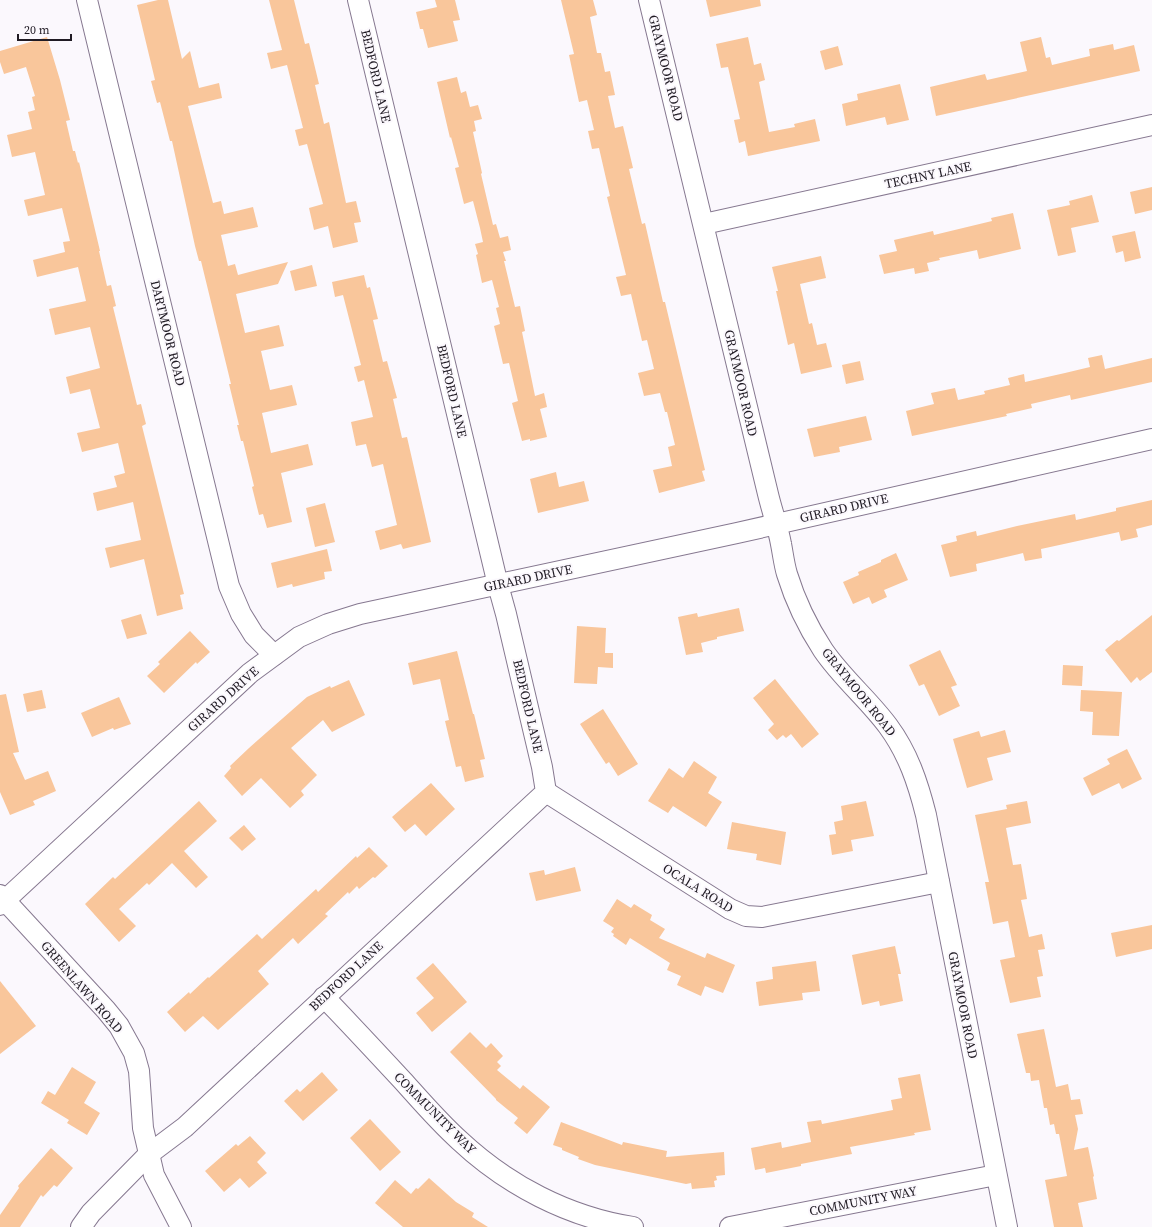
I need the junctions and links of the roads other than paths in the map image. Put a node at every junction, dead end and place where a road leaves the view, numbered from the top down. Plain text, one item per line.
1 (87, 0) edge
2 (358, 0) edge
3 (649, 0) edge
4 (1152, 125) edge
5 (704, 224) junction
6 (1152, 439) edge
7 (776, 523) junction
8 (498, 585) junction
9 (274, 655) junction
10 (546, 792) junction
11 (939, 882) junction
12 (2, 900) edge
13 (324, 996) junction
14 (149, 1154) junction
15 (996, 1175) junction
16 (81, 1227) edge
17 (181, 1227) edge
18 (633, 1227) edge
19 (730, 1227) edge
20 (1008, 1227) edge

1 - 9 street, DARTMOOR ROAD
2 - 8 street, BEDFORD LANE
3 - 5 street, GRAYMOOR ROAD
4 - 5 street, TECHNY LANE
5 - 7 street, GRAYMOOR ROAD
6 - 7 street, GIRARD DRIVE
7 - 8 street, GIRARD DRIVE
7 - 11 street, GRAYMOOR ROAD
8 - 9 street, GIRARD DRIVE
8 - 10 street, BEDFORD LANE
9 - 12 street, GIRARD DRIVE
10 - 11 street, OCALA ROAD
10 - 13 street, BEDFORD LANE
11 - 15 street, GRAYMOOR ROAD
12 - 14 street, GREENLAWN ROAD
13 - 14 street, BEDFORD LANE
13 - 18 street, COMMUNITY WAY
14 - 16 street, BEDFORD LANE
14 - 17 street, GREENLAWN ROAD
15 - 19 street, COMMUNITY WAY
15 - 20 street, GRAYMOOR ROAD

